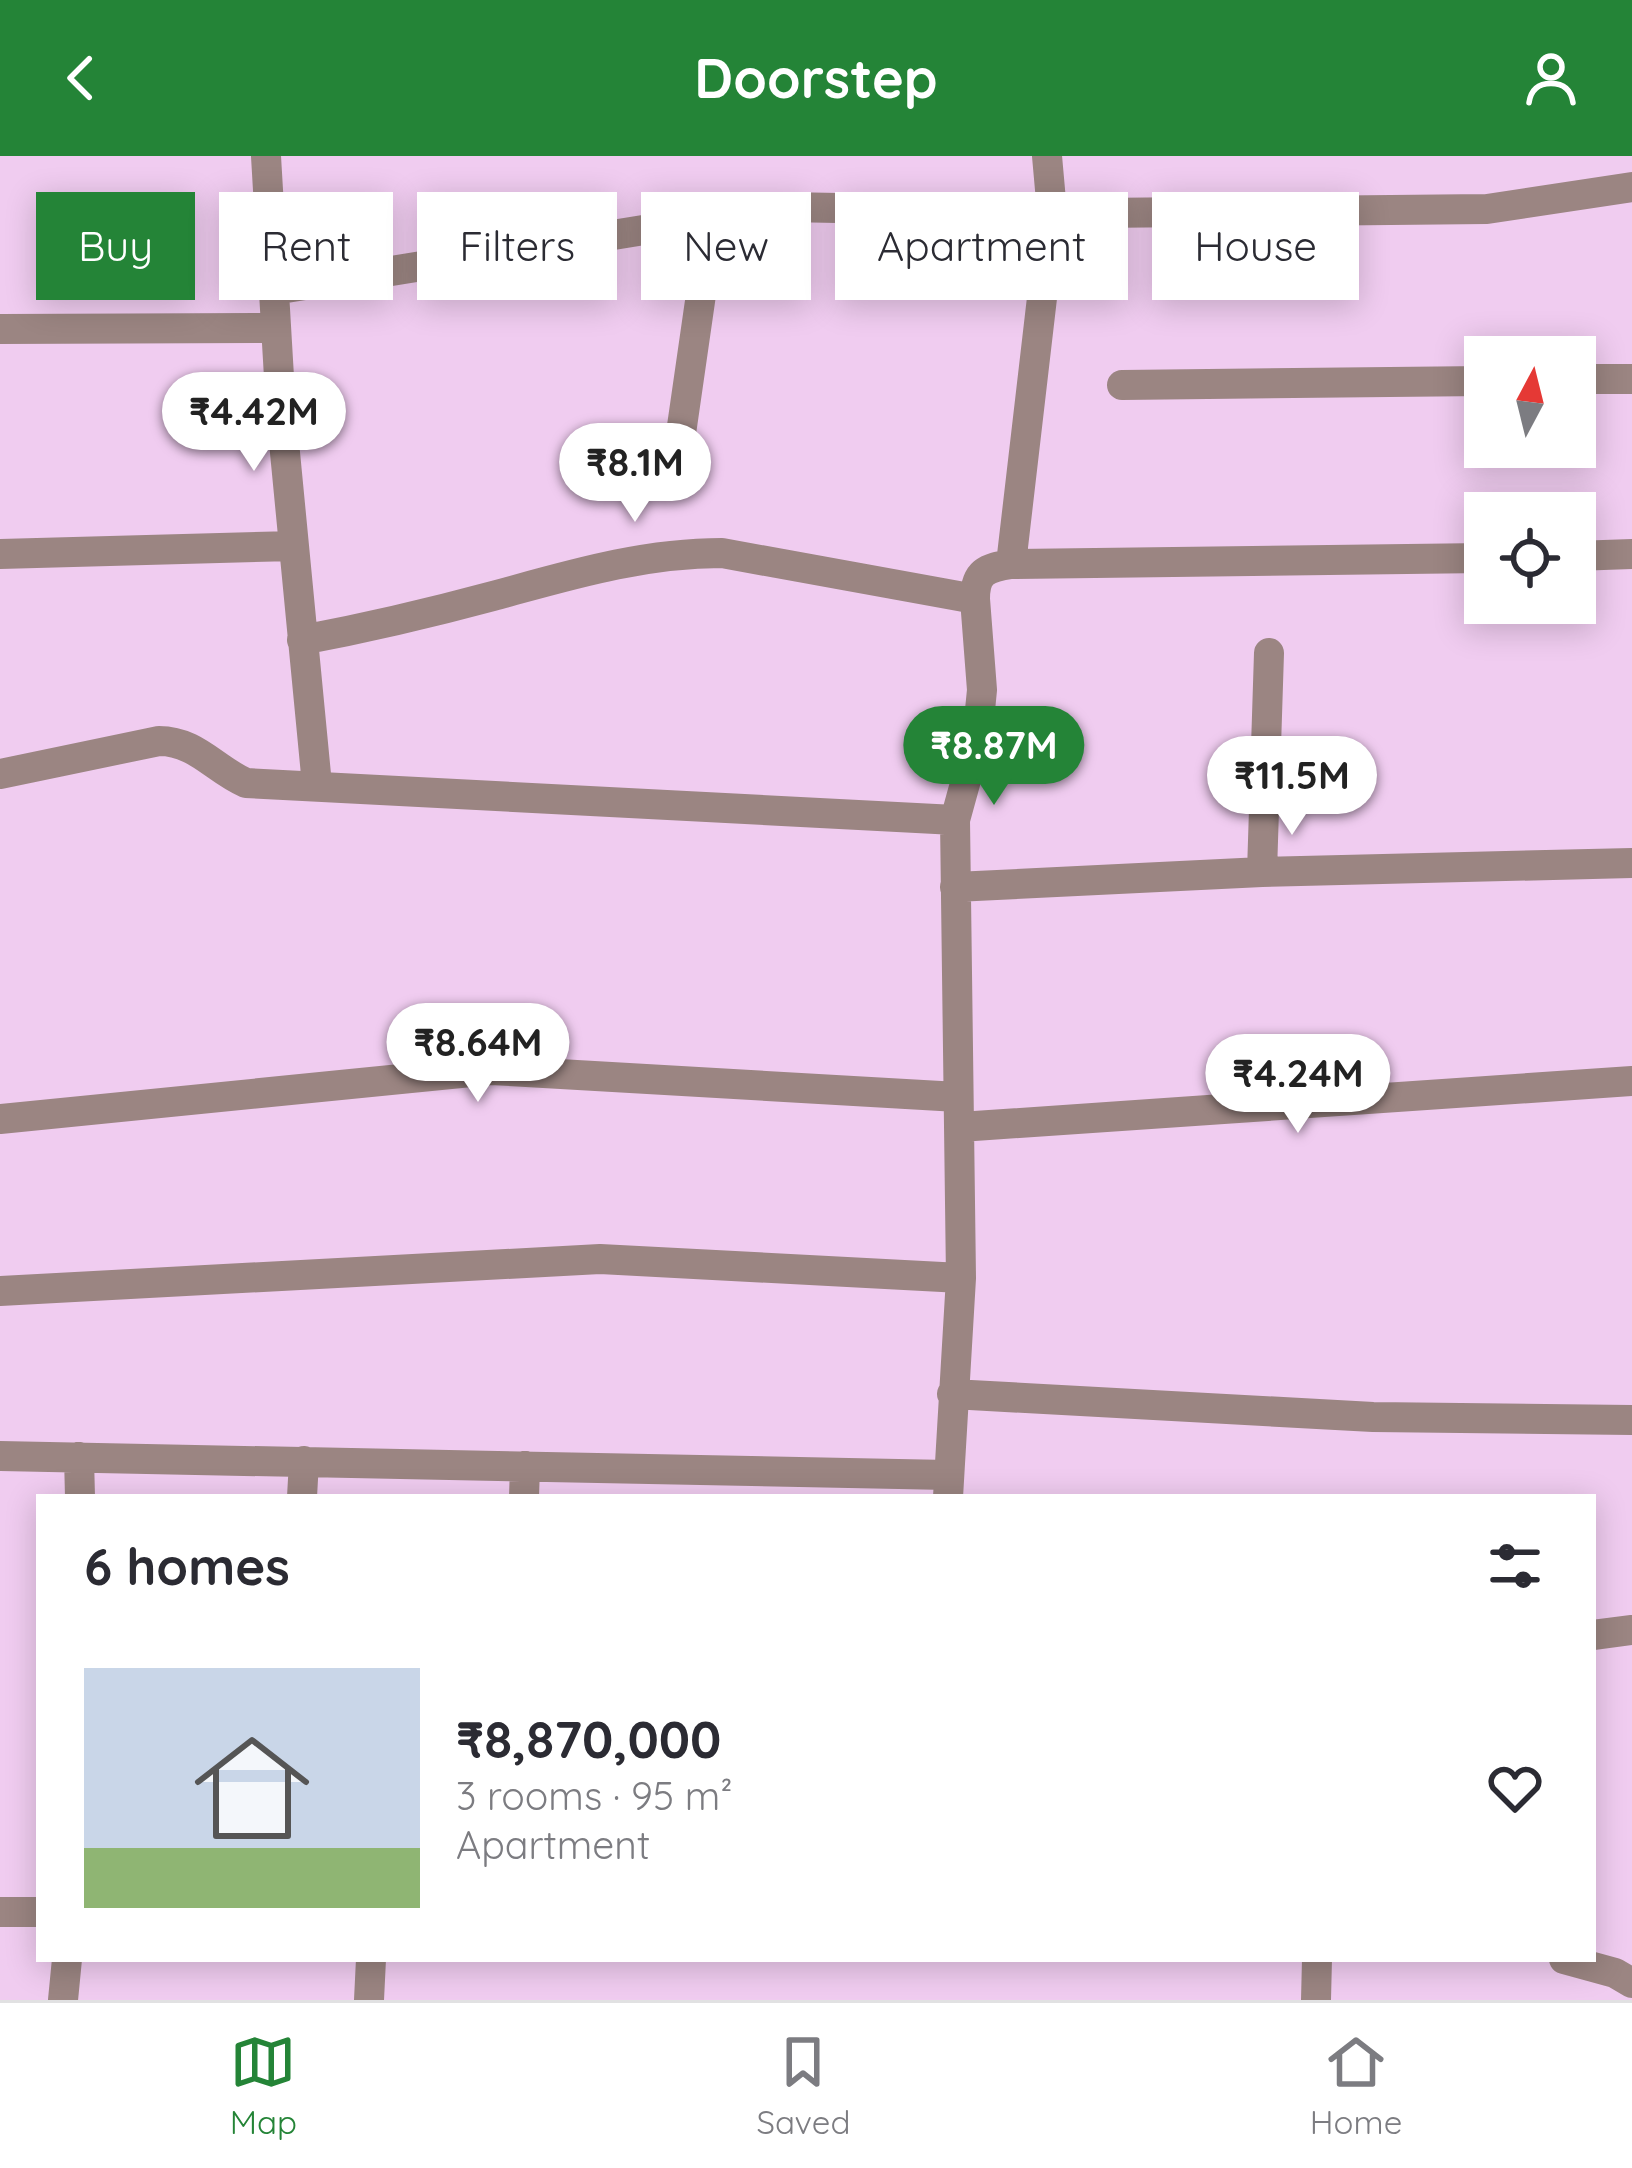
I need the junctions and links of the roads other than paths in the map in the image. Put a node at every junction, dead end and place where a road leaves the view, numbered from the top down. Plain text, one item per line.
1 (266, 156) edge
2 (1047, 156) edge
3 (1632, 187) edge
4 (268, 192) edge
5 (1050, 192) edge
6 (1128, 211) edge
7 (641, 230) edge
8 (393, 270) edge
9 (274, 300) edge
10 (700, 300) edge
11 (1042, 300) edge
12 (274, 328) junction
13 (0, 329) edge
14 (1596, 379) edge
15 (1632, 379) edge
16 (1464, 380) edge
17 (1122, 385) dead end
18 (677, 461) dead end
19 (294, 546) junction
20 (0, 554) edge
21 (1632, 554) edge
22 (1596, 555) edge
23 (1464, 558) edge
24 (1011, 564) junction
25 (974, 599) junction
26 (302, 640) junction
27 (1269, 653) dead end
28 (0, 773) edge
29 (317, 785) junction
30 (956, 820) junction
31 (1632, 862) edge
32 (1262, 872) junction
33 (955, 887) junction
34 (1632, 1081) edge
35 (959, 1112) junction
36 (0, 1119) edge
37 (961, 1278) junction
38 (0, 1292) edge
39 (952, 1394) junction
40 (1632, 1420) edge
41 (0, 1456) edge
42 (79, 1457) junction
43 (304, 1461) junction
44 (524, 1481) edge
45 (948, 1486) edge
46 (80, 1494) edge
47 (302, 1494) edge
48 (1632, 1630) edge
49 (1596, 1635) edge
50 (0, 1912) edge
51 (36, 1912) edge
52 (67, 1962) edge
53 (370, 1962) edge
54 (1317, 1962) edge
55 (1575, 1962) edge
56 (1632, 1983) edge
57 (63, 2000) edge
58 (369, 2000) edge
59 (1316, 2000) edge

1 - 4 street
2 - 5 street
3 - 6 street
7 - 8 street
9 - 12 street
10 - 18 street
11 - 24 street
12 - 13 street
12 - 19 street
14 - 15 street
16 - 17 street
19 - 20 street
19 - 26 street
21 - 22 street
23 - 24 street
24 - 25 street
25 - 26 street
25 - 30 street
26 - 29 street
27 - 32 street
28 - 29 street
29 - 30 street
30 - 33 street
31 - 32 street
32 - 33 street
33 - 35 street
34 - 35 street
35 - 36 street
35 - 37 street
37 - 38 street
37 - 39 street
39 - 40 street
39 - 45 street
41 - 42 street
42 - 43 street
42 - 46 street
43 - 44 street
43 - 47 street
44 - 45 street
48 - 49 street
50 - 51 street
52 - 57 street
53 - 58 street
54 - 59 street
55 - 56 street

